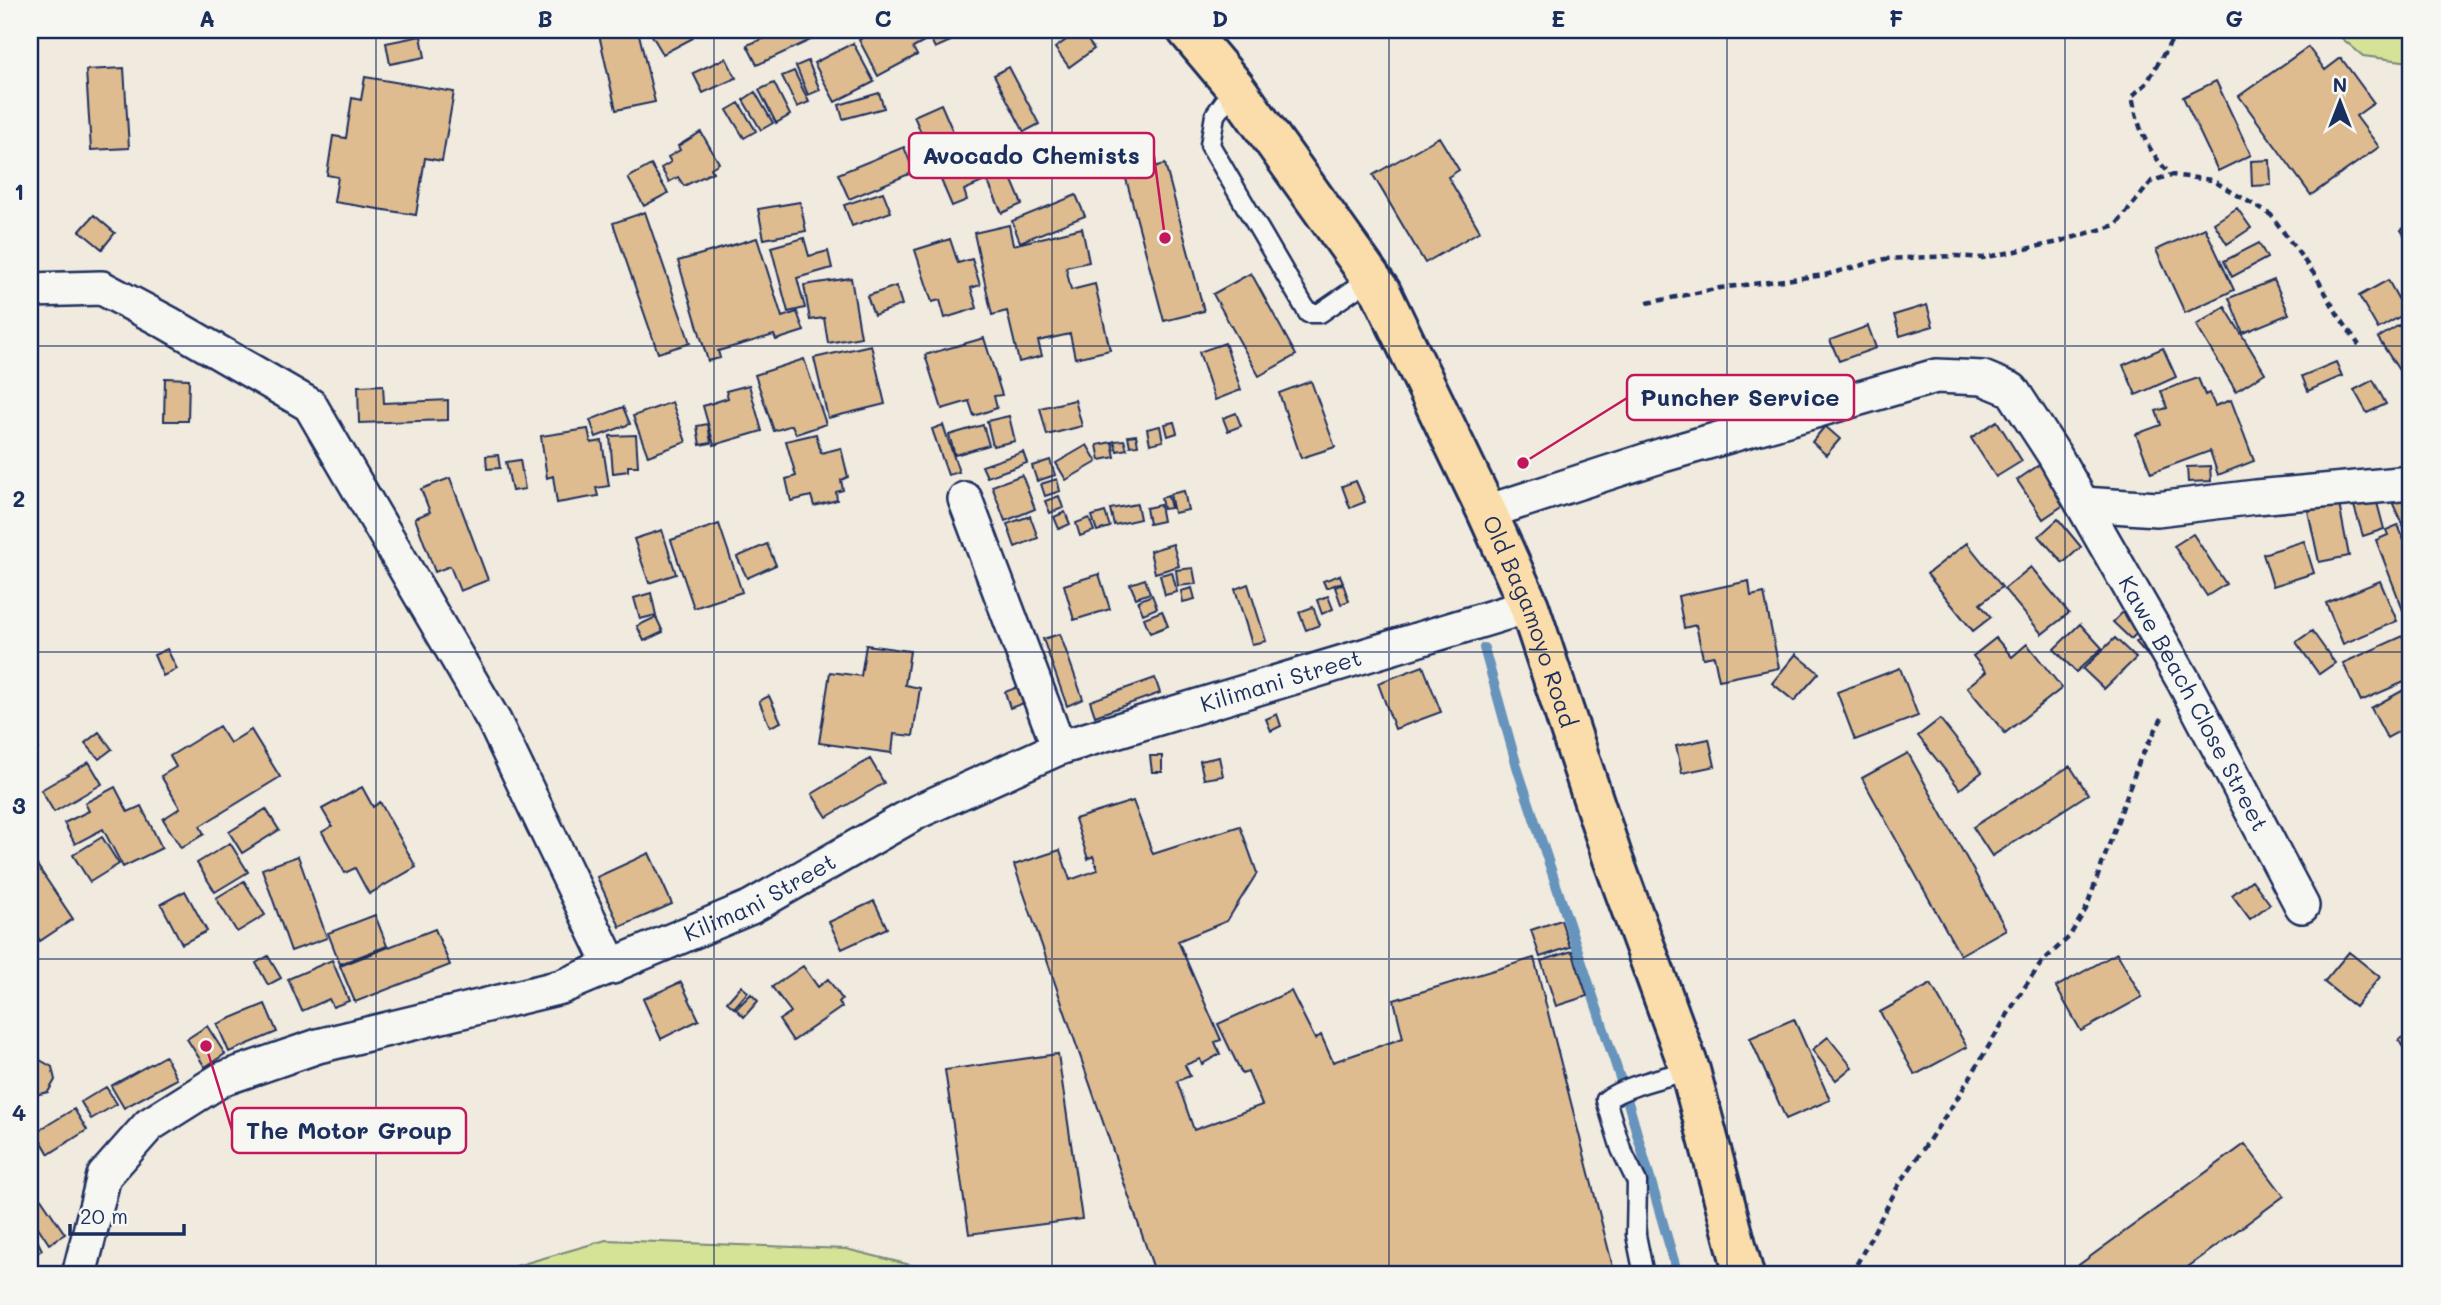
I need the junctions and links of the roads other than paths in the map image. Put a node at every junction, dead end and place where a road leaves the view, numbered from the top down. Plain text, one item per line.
1 (1187, 30) edge
2 (1235, 87) junction
3 (1371, 278) junction
4 (30, 290) edge
5 (2411, 483) edge
6 (965, 499) dead end
7 (2083, 505) junction
8 (1487, 512) junction
9 (1529, 606) junction
10 (1059, 748) junction
11 (2302, 906) dead end
12 (612, 967) junction
13 (1690, 1070) junction
14 (79, 1275) edge
15 (1644, 1275) edge
16 (1744, 1275) edge

1 - 2 main road, Old Bagamoyo Road
2 - 3 main road, Old Bagamoyo Road
2 - 3 lane
3 - 8 main road, Old Bagamoyo Road
4 - 12 street
5 - 7 street
6 - 10 street
7 - 8 street, Kawe Beach Close Street
7 - 11 street, Kawe Beach Close Street
8 - 9 main road, Old Bagamoyo Road
9 - 10 street, Kilimani Street
9 - 13 main road, Old Bagamoyo Road
10 - 12 street, Kilimani Street
12 - 14 street, Kilimani Street
13 - 15 lane
13 - 16 main road, Old Bagamoyo Road

